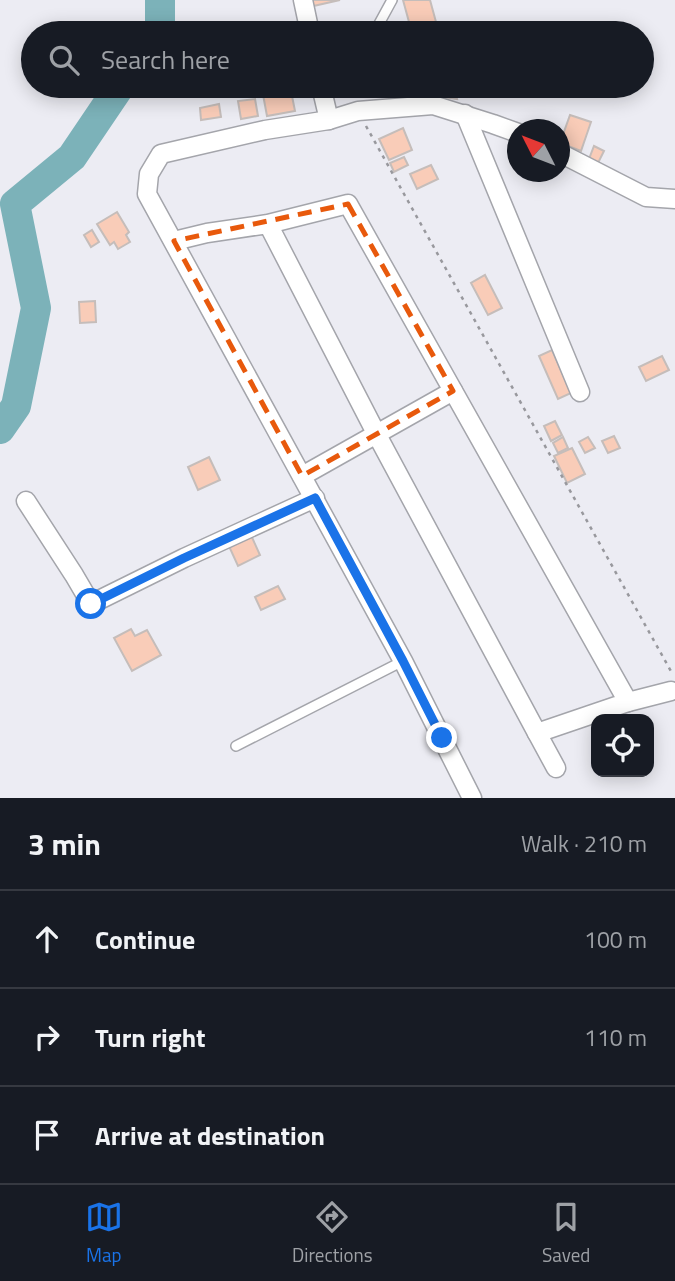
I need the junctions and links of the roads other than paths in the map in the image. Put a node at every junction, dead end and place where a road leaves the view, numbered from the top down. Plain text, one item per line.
1 (303, 0) edge
2 (393, 0) edge
3 (307, 21) edge
4 (380, 21) edge
5 (324, 98) edge
6 (464, 114) junction
7 (329, 120) junction
8 (507, 129) edge
9 (570, 159) edge
10 (675, 199) edge
11 (268, 224) junction
12 (174, 241) junction
13 (453, 391) junction
14 (580, 392) dead end
15 (377, 435) junction
16 (302, 476) junction
17 (315, 498) junction
18 (26, 501) dead end
19 (403, 661) junction
20 (673, 684) edge
21 (628, 702) junction
22 (537, 733) junction
23 (236, 746) dead end
24 (556, 768) dead end
25 (472, 798) edge

1 - 3 street
2 - 4 lane
5 - 7 street
6 - 7 street
6 - 8 street
6 - 14 street
7 - 12 street
9 - 10 street
11 - 12 street
11 - 13 street
11 - 15 street
12 - 16 street
13 - 15 street
13 - 21 street
15 - 16 street
15 - 22 street
16 - 17 street
17 - 18 street
17 - 19 street
19 - 23 lane
19 - 25 street
20 - 21 street
21 - 22 street
22 - 24 street

